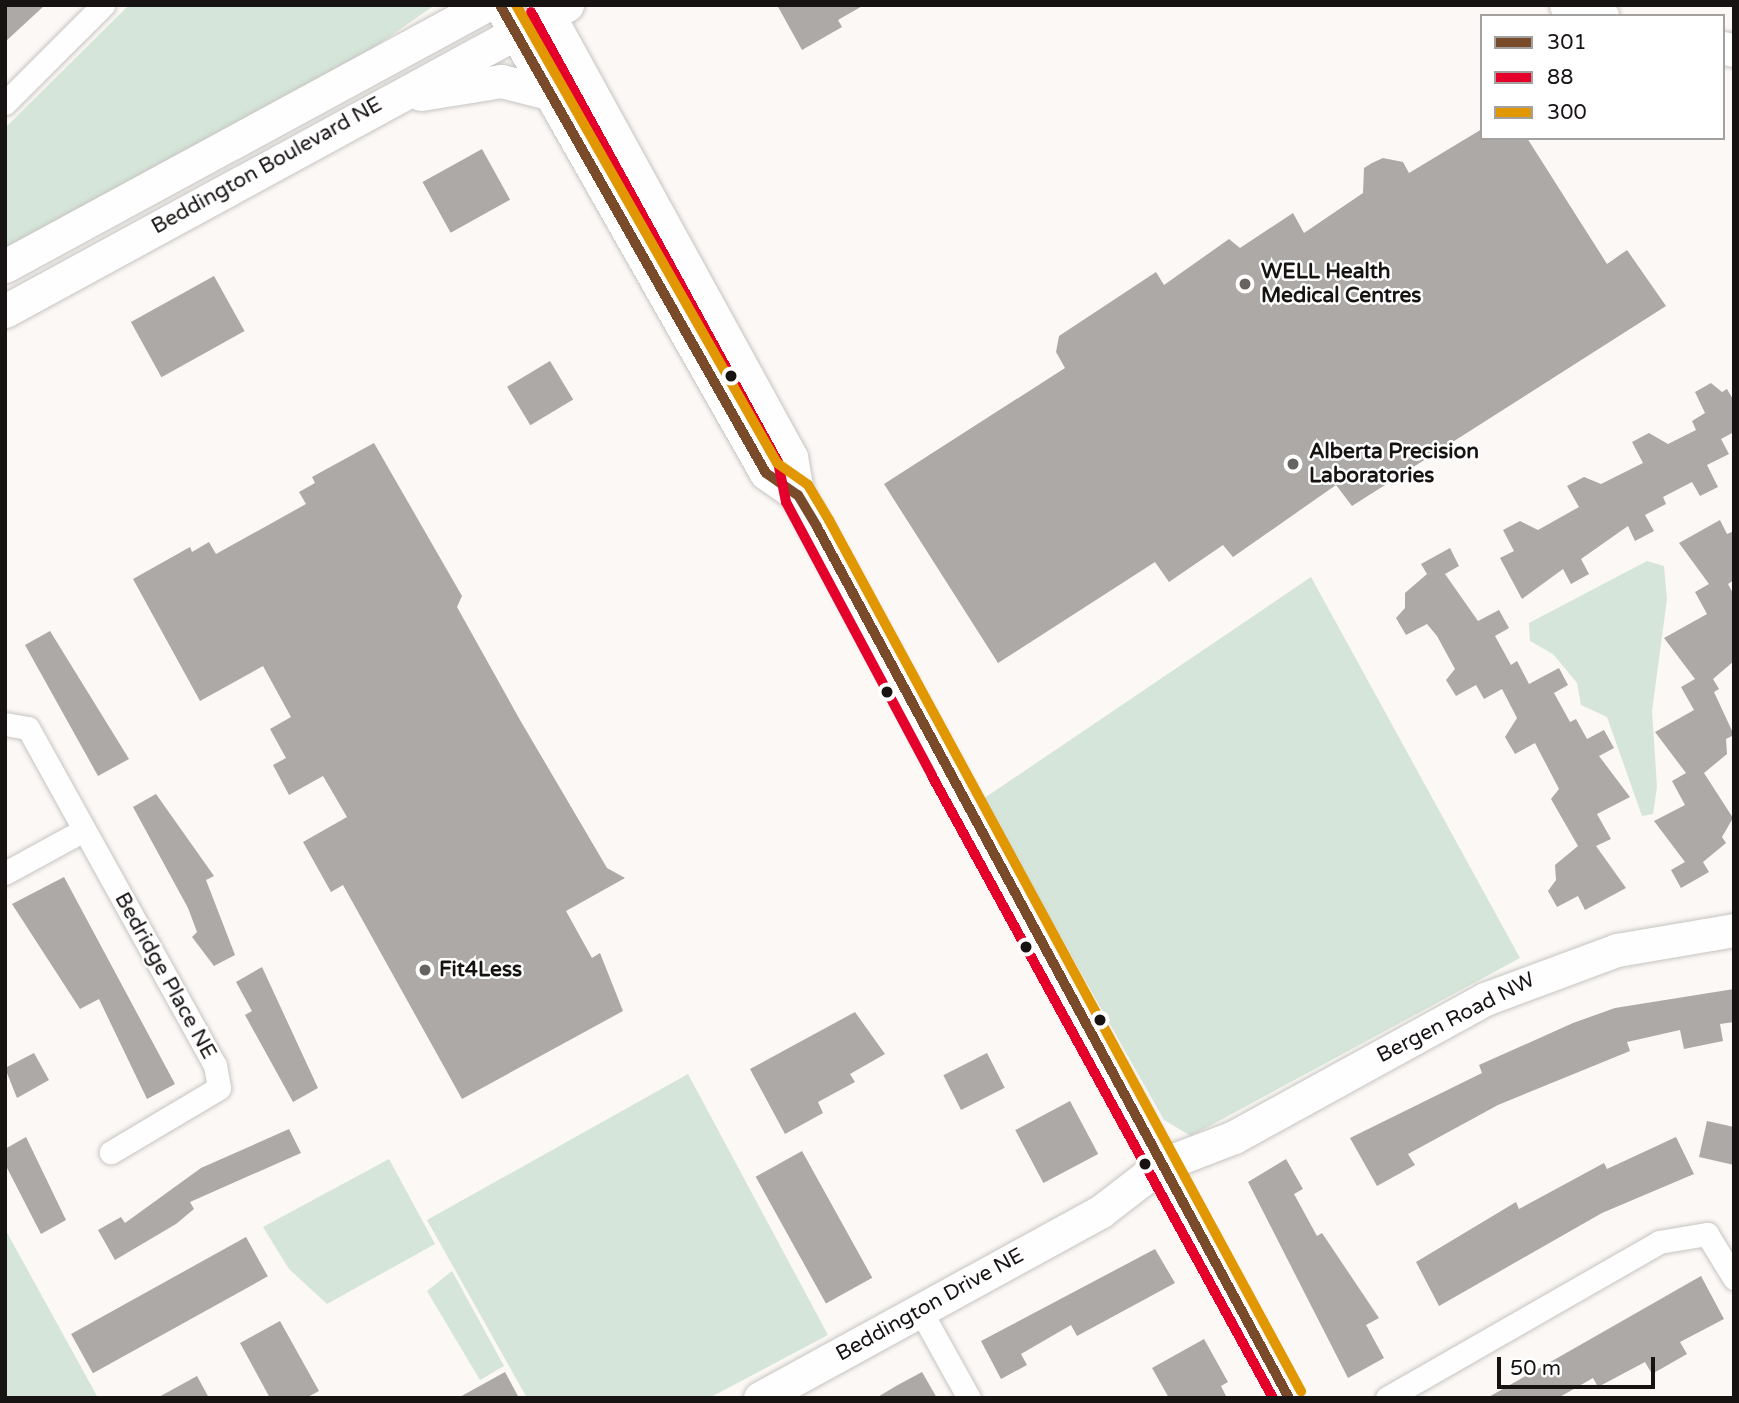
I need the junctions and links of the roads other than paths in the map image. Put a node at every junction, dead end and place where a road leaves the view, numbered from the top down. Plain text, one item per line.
1 (103, 5) edge
2 (486, 5) edge
3 (1566, 5) edge
4 (1595, 14) edge
5 (534, 15) edge
6 (447, 16) edge
7 (548, 93) junction
8 (5, 103) edge
9 (380, 103) junction
10 (5, 266) edge
11 (5, 311) edge
12 (799, 495) junction
13 (5, 724) edge
14 (84, 830) junction
15 (5, 873) edge
16 (1734, 930) edge
17 (111, 1152) dead end
18 (1167, 1175) junction
19 (1734, 1278) edge
20 (920, 1310) junction
21 (760, 1398) edge
22 (969, 1398) edge
23 (1289, 1398) edge
24 (1388, 1398) edge

1 - 8 street
2 - 6 street, Beddington Boulevard NE
3 - 4 street
5 - 7 street
5 - 9 street, Beddington Boulevard NE
5 - 12 street
6 - 10 street, Beddington Boulevard NE
7 - 9 street
7 - 12 street
9 - 11 street, Beddington Boulevard NE
12 - 18 street
13 - 14 street, Bedridge Place NE
14 - 15 street
14 - 17 street, Bedridge Place NE
16 - 18 street, Bergen Road NW
18 - 20 street, Beddington Drive NE
18 - 23 street
19 - 24 street
20 - 21 street, Beddington Drive NE
20 - 22 street

